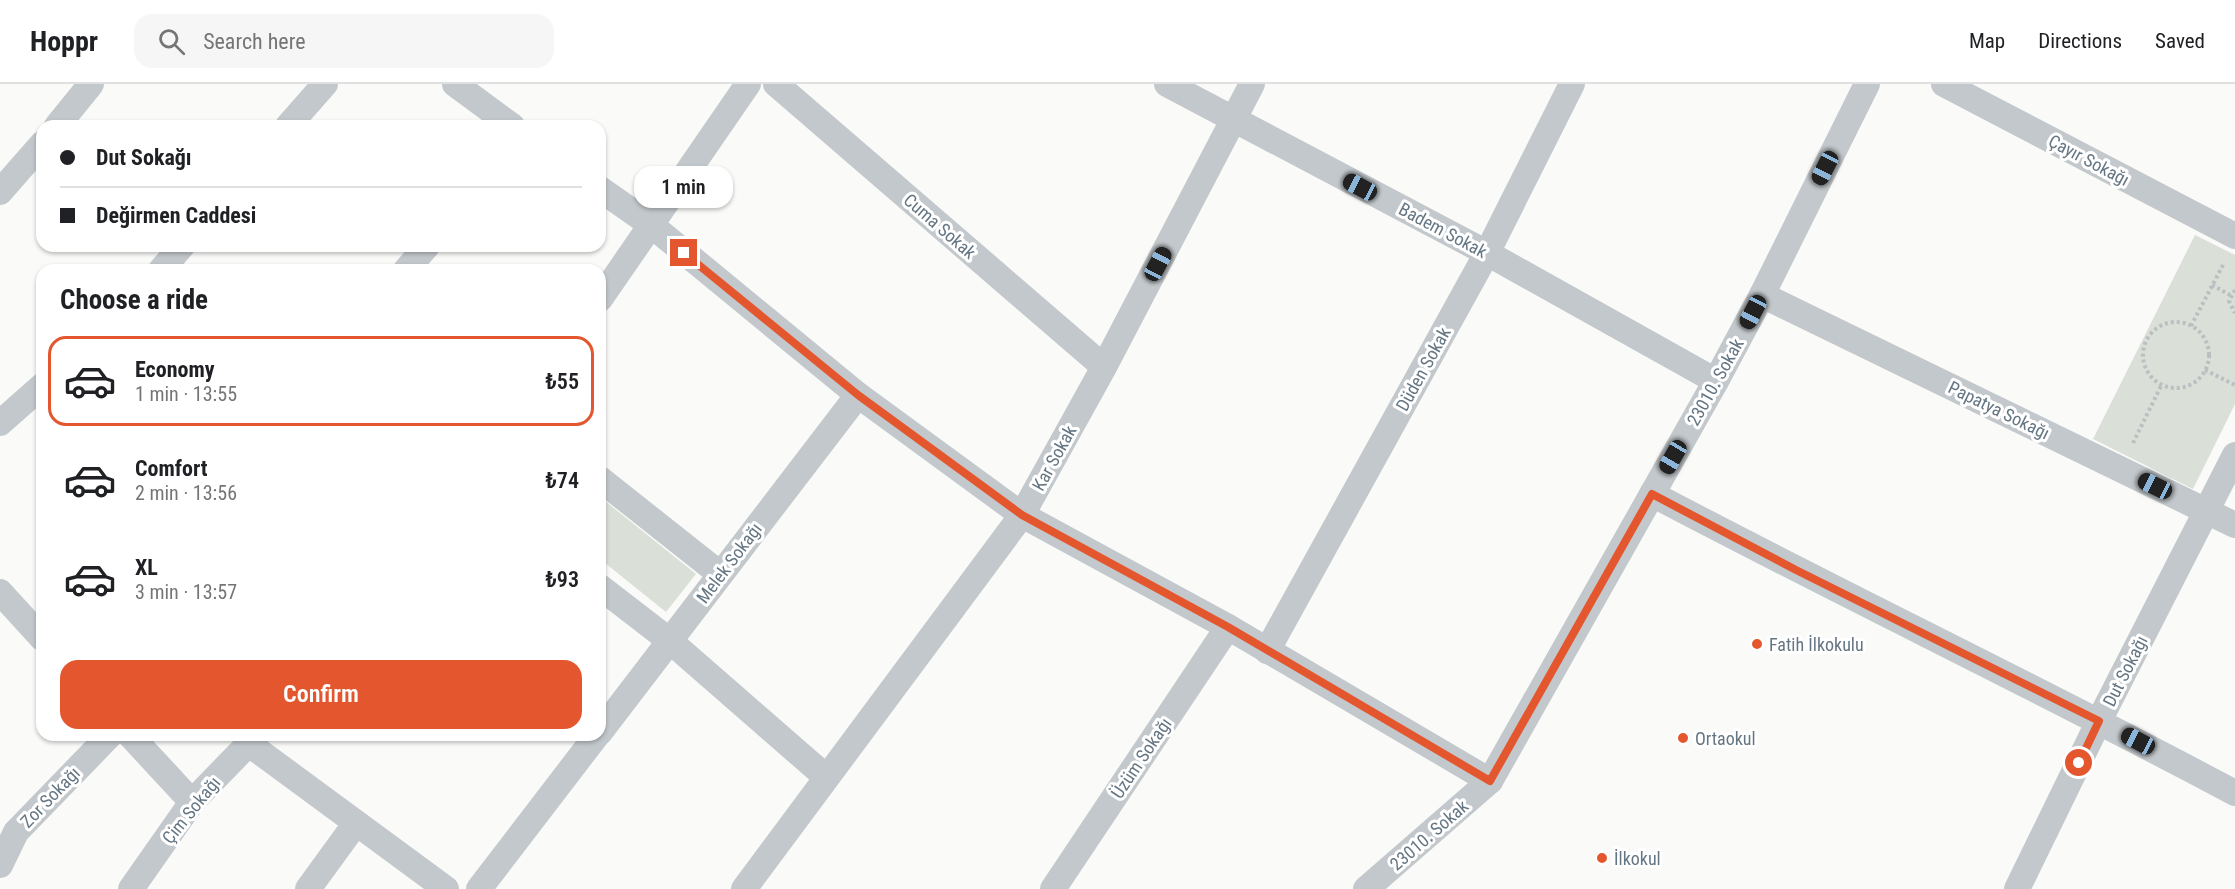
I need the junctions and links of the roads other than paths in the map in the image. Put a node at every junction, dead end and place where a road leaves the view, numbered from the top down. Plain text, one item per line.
1 (91, 84) edge
2 (325, 84) edge
3 (455, 84) edge
4 (748, 84) edge
5 (776, 84) edge
6 (1167, 84) edge
7 (1252, 84) edge
8 (1572, 84) edge
9 (1867, 84) edge
10 (1944, 84) edge
11 (62, 120) edge
12 (293, 120) edge
13 (504, 120) edge
14 (1234, 120) junction
15 (36, 151) edge
16 (0, 192) edge
17 (606, 193) edge
18 (650, 224) junction
19 (2235, 236) edge
20 (177, 252) edge
21 (422, 252) edge
22 (1487, 253) junction
23 (166, 264) edge
24 (411, 264) edge
25 (606, 290) edge
26 (1762, 295) junction
27 (1104, 367) junction
28 (1716, 381) junction
29 (36, 391) edge
30 (858, 395) junction
31 (1, 421) edge
32 (2235, 454) edge
33 (606, 484) edge
34 (1652, 494) junction
35 (2207, 511) junction
36 (1022, 515) junction
37 (2235, 525) edge
38 (720, 574) junction
39 (0, 592) edge
40 (606, 592) edge
41 (1228, 627) junction
42 (36, 631) edge
43 (670, 640) junction
44 (1268, 651) junction
45 (2099, 721) junction
46 (606, 724) edge
47 (103, 741) edge
48 (136, 741) edge
49 (252, 741) edge
50 (254, 741) edge
51 (593, 741) edge
52 (826, 777) junction
53 (1490, 781) junction
54 (2235, 793) edge
55 (192, 802) junction
56 (356, 823) junction
57 (8, 826) edge
58 (0, 866) edge
59 (131, 889) edge
60 (308, 889) edge
61 (446, 889) edge
62 (479, 889) edge
63 (744, 889) edge
64 (1053, 889) edge
65 (1366, 889) edge
66 (2017, 889) edge

1 - 11 street
2 - 12 street
3 - 13 street
4 - 18 street
5 - 27 street, Cuma Sokak
6 - 14 street, Badem Sokak
7 - 14 street, Kar Sokak
8 - 22 street, Düden Sokak
9 - 26 street, 23010. Sokak
10 - 19 street, Çayır Sokağı
14 - 22 street, Badem Sokak
14 - 27 street, Kar Sokak
15 - 16 street
17 - 18 street
18 - 25 street
18 - 30 street
20 - 23 street
21 - 24 street
22 - 28 street, Badem Sokak
22 - 44 street, Düden Sokak
26 - 28 street, 23010. Sokak
26 - 35 street, Papatya Sokağı
27 - 36 street, Kar Sokak
28 - 34 street, 23010. Sokak
29 - 31 street
30 - 36 street
30 - 38 street, Melek Sokağı
32 - 35 street, Dut Sokağı
33 - 38 street
34 - 45 street
34 - 53 street, 23010. Sokak
35 - 37 street, Papatya Sokağı
35 - 45 street, Dut Sokağı
36 - 41 street
36 - 52 street, Kar Sokak
38 - 43 street, Melek Sokağı
39 - 42 street
40 - 43 street
41 - 44 street
41 - 64 street, Üzüm Sokağı
43 - 46 street, Melek Sokağı
43 - 52 street
44 - 53 street
45 - 54 street
45 - 66 street, Dut Sokağı
47 - 57 street, Zor Sokağı
48 - 55 street
49 - 55 street, Çim Sokağı
50 - 56 street
51 - 62 street, Melek Sokağı
52 - 63 street, Kar Sokak
53 - 65 street, 23010. Sokak
55 - 59 street, Çim Sokağı
56 - 60 street
56 - 61 street
57 - 58 street, Zor Sokağı

